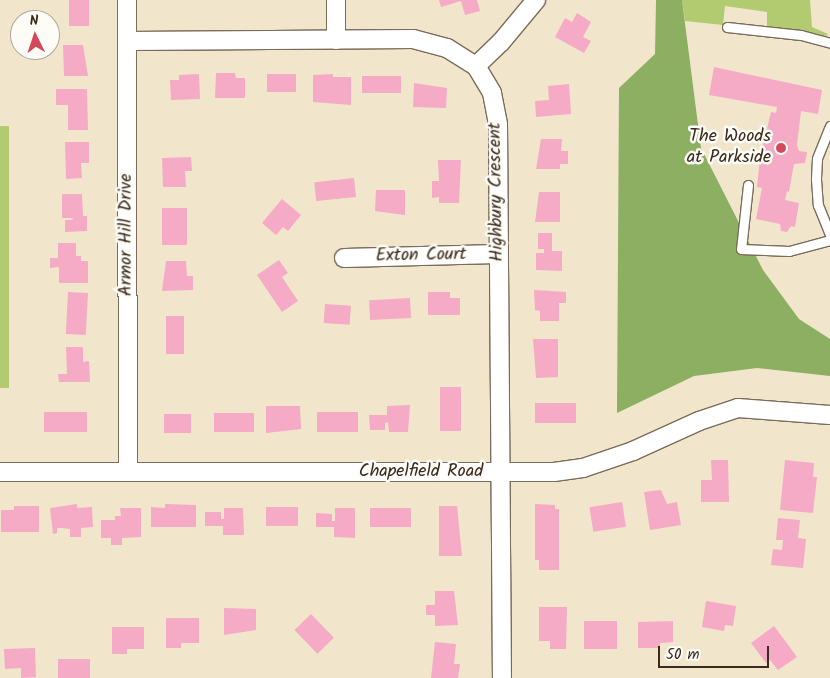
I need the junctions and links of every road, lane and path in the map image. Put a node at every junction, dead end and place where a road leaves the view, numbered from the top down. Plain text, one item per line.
1 (127, 0) edge
2 (336, 0) edge
3 (536, 0) edge
4 (727, 27) dead end
5 (336, 40) junction
6 (127, 41) junction
7 (830, 42) edge
8 (476, 66) junction
9 (830, 126) edge
10 (748, 185) dead end
11 (830, 235) edge
12 (830, 240) edge
13 (498, 254) junction
14 (344, 258) dead end
15 (830, 415) edge
16 (128, 471) junction
17 (0, 472) edge
18 (501, 472) junction
19 (502, 678) edge

1 - 6 street, Armor Hill Drive
2 - 5 street
3 - 8 street
4 - 7 lane
5 - 6 street, Highbury Crescent
5 - 8 street, Highbury Crescent
6 - 16 street, Armor Hill Drive
8 - 13 street, Highbury Crescent
9 - 11 lane
10 - 12 lane
13 - 14 street, Exton Court
13 - 18 street, Highbury Crescent
15 - 18 street, Chapelfield Road
16 - 17 street, Chapelfield Road
16 - 18 street, Chapelfield Road
18 - 19 street, Highbury Crescent

